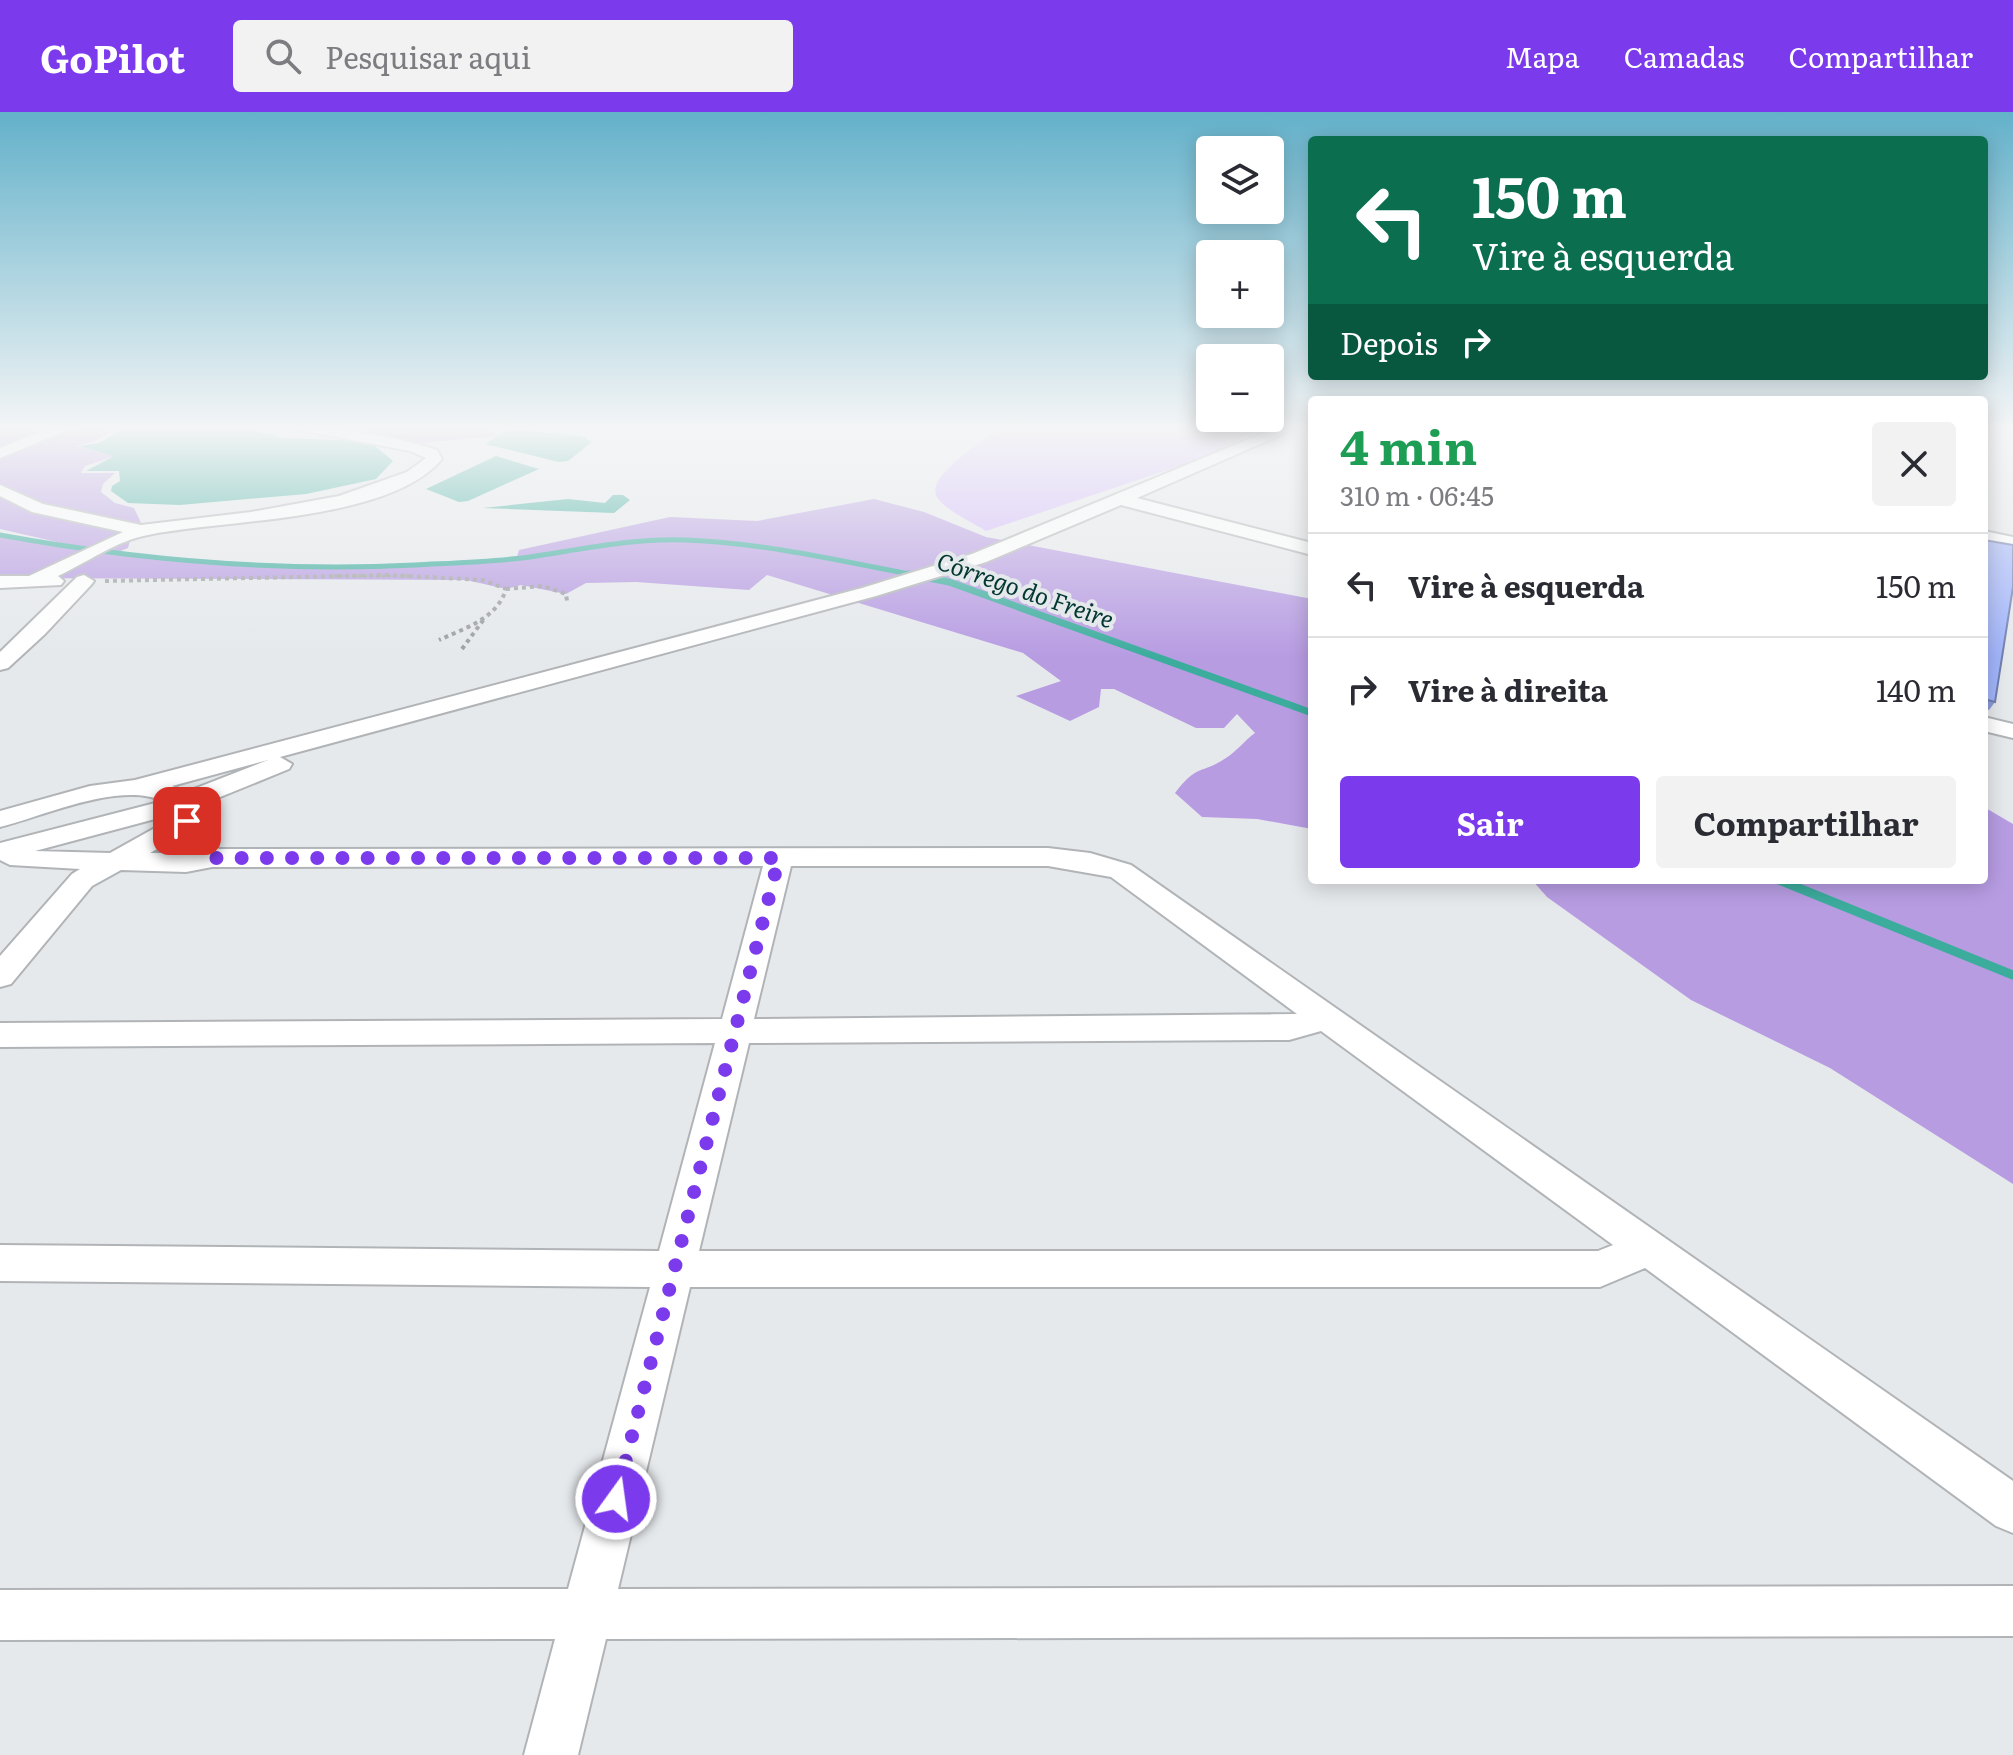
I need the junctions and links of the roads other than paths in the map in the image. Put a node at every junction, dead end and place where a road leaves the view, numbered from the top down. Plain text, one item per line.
1 (29, 504) edge
2 (323, 504) edge
3 (1115, 504) edge
4 (1138, 504) edge
5 (141, 530) junction
6 (1988, 537) edge
7 (2013, 542) edge
8 (1308, 548) edge
9 (33, 581) junction
10 (0, 582) edge
11 (0, 663) edge
12 (1988, 725) edge
13 (2013, 731) edge
14 (337, 735) junction
15 (142, 786) junction
16 (183, 812) junction
17 (0, 819) edge
18 (1, 851) edge
19 (212, 858) junction
20 (779, 858) junction
21 (109, 862) junction
22 (0, 976) edge
23 (1326, 1018) junction
24 (735, 1033) junction
25 (0, 1035) edge
26 (1648, 1248) junction
27 (0, 1263) edge
28 (675, 1269) junction
29 (2013, 1509) edge
30 (2013, 1611) edge
31 (0, 1615) edge
32 (587, 1615) junction
33 (551, 1755) edge

1 - 5 street
2 - 5 street
3 - 14 street
4 - 8 street
5 - 9 street
6 - 7 street
9 - 10 street
9 - 11 street
12 - 13 street
14 - 15 street
14 - 16 street
15 - 16 street
15 - 17 street
16 - 18 street
16 - 19 street
16 - 21 street
18 - 21 street
19 - 20 street
19 - 21 street
20 - 23 street
20 - 24 street
21 - 22 street
23 - 24 street
23 - 26 street
24 - 25 street
24 - 28 street
26 - 28 street
26 - 29 street
27 - 28 street
28 - 32 street
30 - 32 street
31 - 32 street
32 - 33 street

